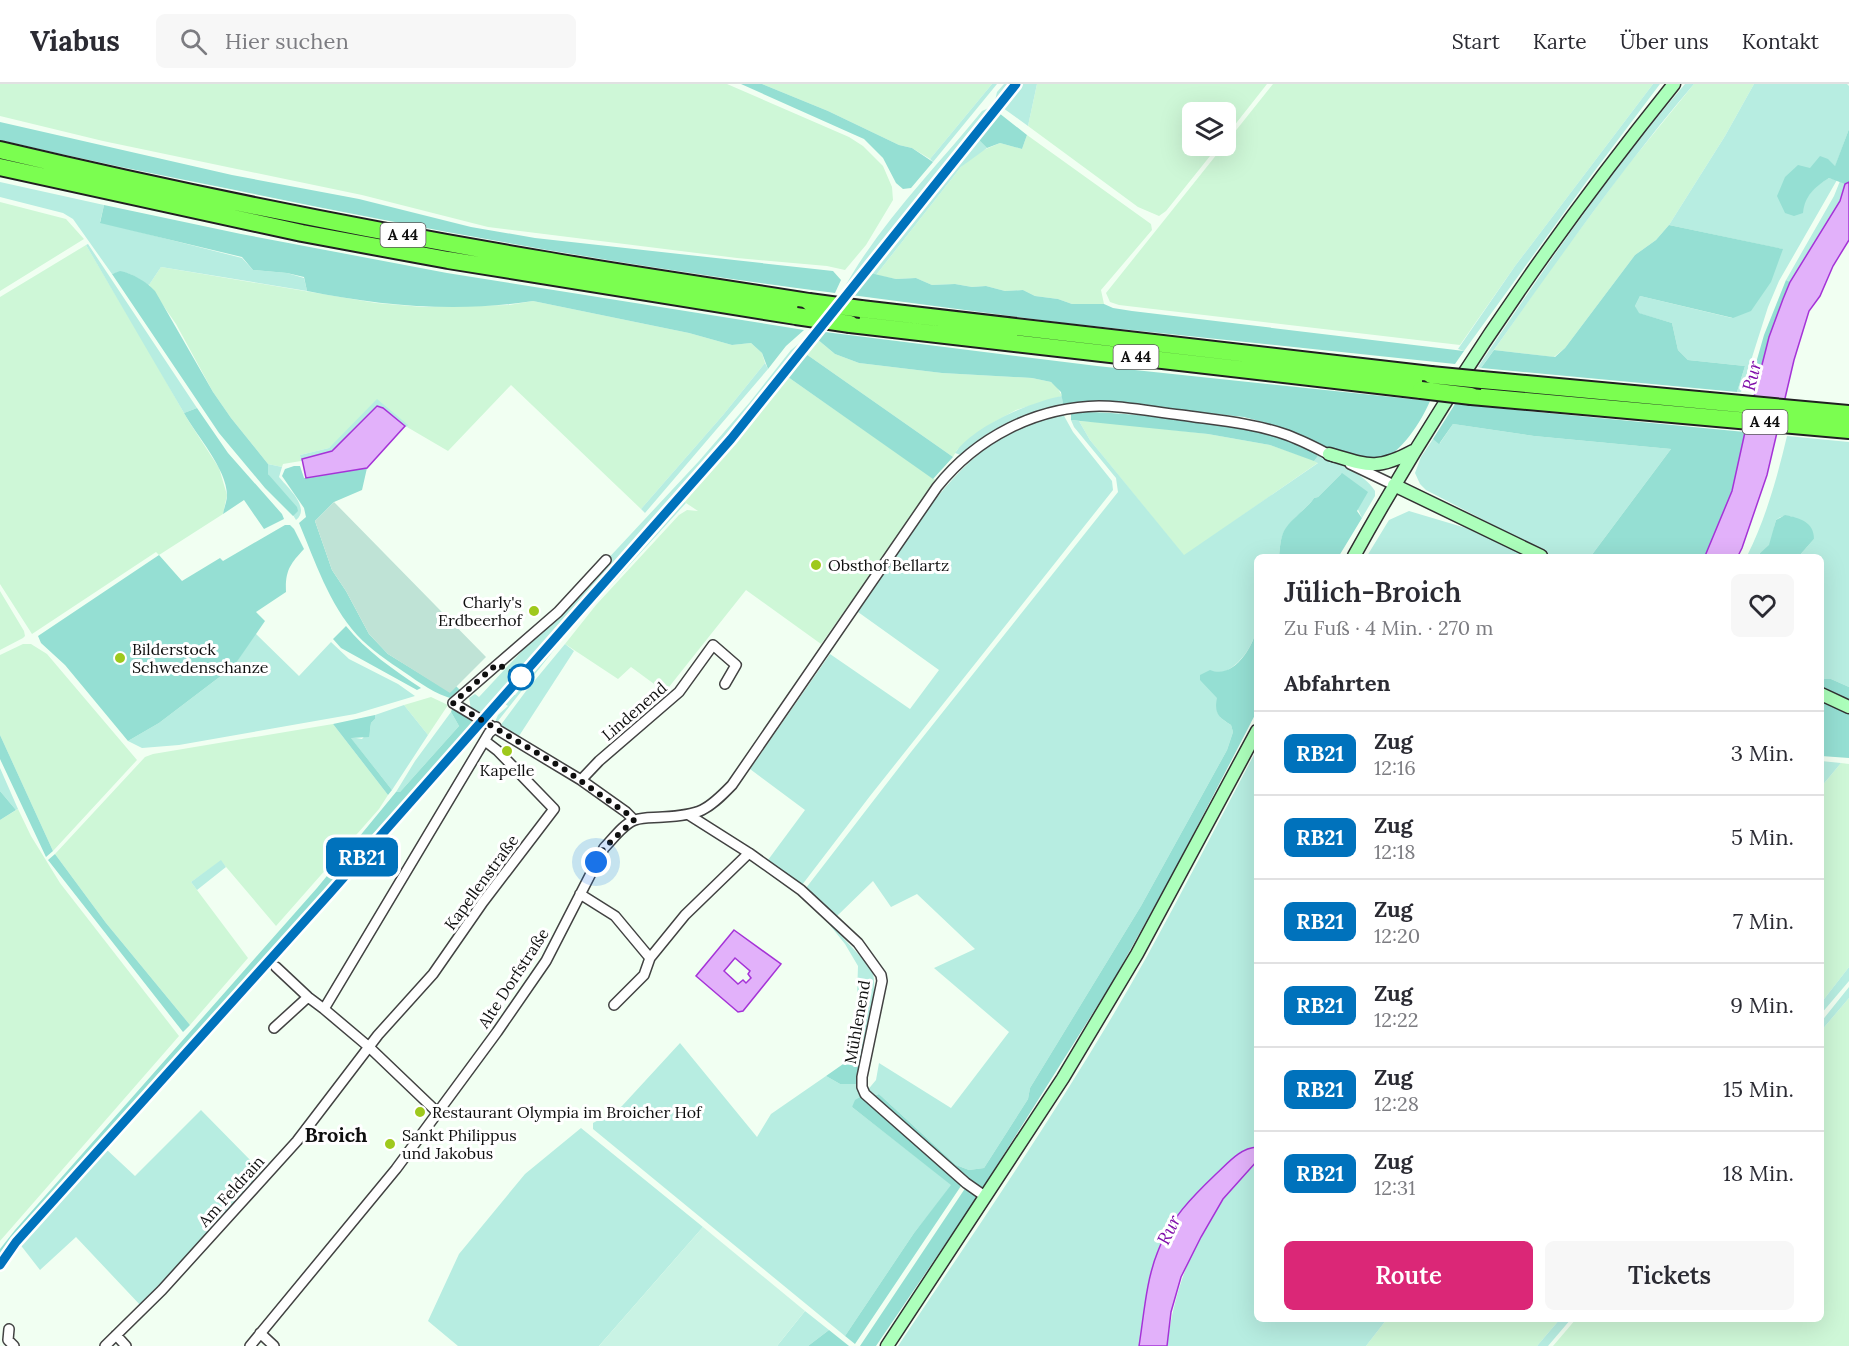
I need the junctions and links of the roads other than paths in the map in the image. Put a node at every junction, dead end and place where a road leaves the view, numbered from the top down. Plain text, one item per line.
1 (1674, 84) edge
2 (0, 150) edge
3 (0, 167) edge
4 (1683, 407) junction
5 (1849, 414) edge
6 (1849, 430) edge
7 (1414, 451) junction
8 (1329, 454) junction
9 (1394, 485) junction
10 (1355, 554) edge
11 (1536, 554) edge
12 (606, 560) dead end
13 (725, 684) dead end
14 (1824, 696) edge
15 (1849, 708) edge
16 (496, 727) junction
17 (1254, 737) edge
18 (485, 741) junction
19 (581, 780) junction
20 (689, 815) junction
21 (634, 820) junction
22 (749, 853) junction
23 (580, 894) junction
24 (650, 958) junction
25 (276, 967) dead end
26 (308, 997) junction
27 (614, 1005) dead end
28 (324, 1009) junction
29 (274, 1028) dead end
30 (369, 1047) junction
31 (436, 1112) junction
32 (986, 1197) junction
33 (9, 1329) dead end
34 (260, 1333) junction
35 (116, 1335) junction
36 (14, 1346) edge
37 (105, 1346) edge
38 (126, 1346) edge
39 (250, 1346) edge
40 (274, 1346) edge
41 (887, 1346) edge

1 - 7 main road
2 - 4 highway, A 44, bridge
3 - 4 highway, A 44, bridge
4 - 5 highway, A 44
4 - 6 highway, A 44
7 - 8 main road
7 - 9 main road
8 - 9 street
8 - 20 street
9 - 10 main road
9 - 11 main road
12 - 16 street
13 - 19 street, Lindenend
14 - 15 main road
16 - 18 street
16 - 19 street
17 - 32 main road
18 - 28 street
18 - 30 street, Kapellenstraße
19 - 21 street
20 - 21 street
20 - 22 street, Mühlenend
21 - 23 street, Alte Dorfstraße
22 - 24 street
22 - 32 street, Mühlenend
23 - 24 street
23 - 31 street, Alte Dorfstraße
24 - 27 street
25 - 26 street
26 - 28 street
26 - 29 street
28 - 30 street
30 - 31 street
30 - 35 street, Am Feldrain
31 - 34 street, Alte Dorfstraße
32 - 41 main road
33 - 36 street
34 - 39 street, Alte Dorfstraße
34 - 40 street
35 - 37 street, Am Feldrain
35 - 38 street

